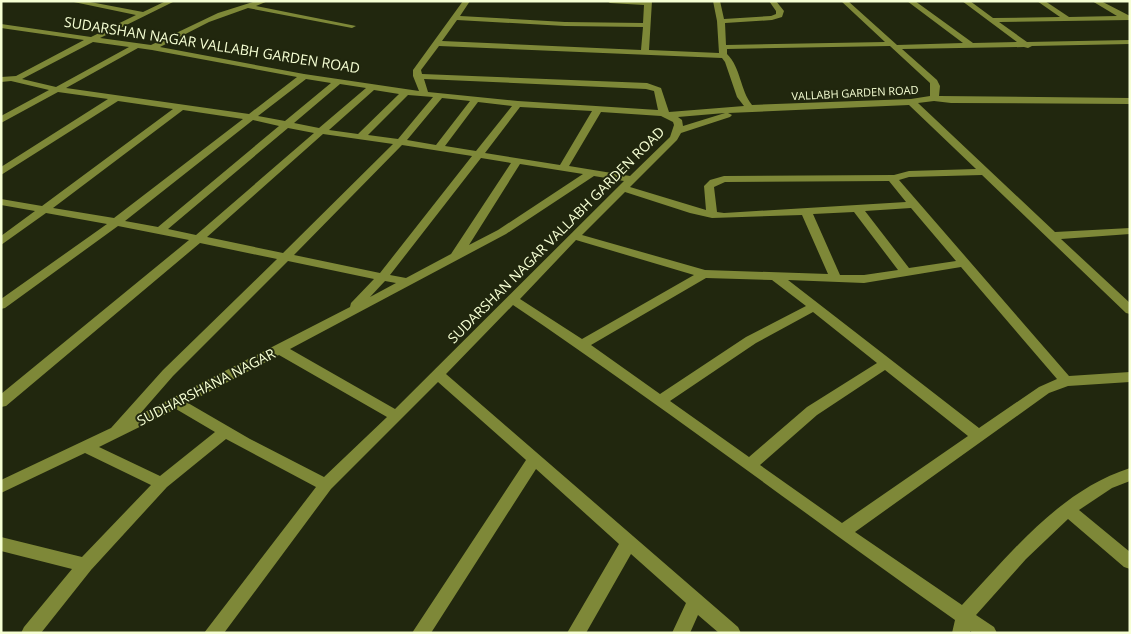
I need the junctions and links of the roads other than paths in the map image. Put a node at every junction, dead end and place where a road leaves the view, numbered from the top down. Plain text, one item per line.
1 (172, 1) edge
2 (265, 1) edge
3 (467, 1) edge
4 (610, 1) edge
5 (716, 1) edge
6 (772, 1) edge
7 (844, 1) edge
8 (910, 1) edge
9 (965, 1) edge
10 (1040, 1) edge
11 (1096, 1) edge
12 (77, 2) edge
13 (648, 2) edge
14 (246, 6) junction
15 (142, 14) junction
16 (456, 18) junction
17 (1128, 18) edge
18 (1068, 19) junction
19 (994, 20) junction
20 (721, 22) junction
21 (647, 25) junction
22 (1, 26) edge
23 (352, 26) dead end
24 (90, 40) junction
25 (1130, 42) edge
26 (435, 43) junction
27 (895, 45) junction
28 (136, 46) junction
29 (972, 46) junction
30 (1028, 46) junction
31 (723, 47) junction
32 (152, 48) junction
33 (648, 53) junction
34 (724, 56) junction
35 (304, 76) junction
36 (417, 76) junction
37 (1, 80) edge
38 (14, 80) junction
39 (337, 82) junction
40 (372, 87) junction
41 (55, 89) junction
42 (406, 92) junction
43 (424, 94) junction
44 (440, 96) junction
45 (116, 98) junction
46 (934, 98) junction
47 (476, 99) junction
48 (1130, 101) edge
49 (911, 102) junction
50 (518, 104) junction
51 (181, 107) junction
52 (598, 109) junction
53 (746, 109) junction
54 (666, 114) junction
55 (250, 117) junction
56 (1, 120) edge
57 (286, 124) junction
58 (320, 131) junction
59 (678, 131) junction
60 (360, 137) junction
61 (400, 142) junction
62 (439, 148) junction
63 (476, 154) junction
64 (518, 161) junction
65 (563, 168) junction
66 (1, 172) edge
67 (592, 172) junction
68 (984, 172) junction
69 (894, 178) junction
70 (631, 179) junction
71 (623, 188) junction
72 (6, 203) edge
73 (914, 205) junction
74 (44, 208) junction
75 (857, 208) junction
76 (1, 210) edge
77 (806, 211) junction
78 (712, 215) junction
79 (116, 222) junction
80 (160, 231) junction
81 (1130, 231) edge
82 (574, 236) junction
83 (1051, 236) junction
84 (199, 238) junction
85 (1, 242) edge
86 (287, 256) junction
87 (455, 258) junction
88 (964, 262) junction
89 (906, 273) junction
90 (704, 274) junction
91 (383, 276) junction
92 (776, 277) junction
93 (836, 279) junction
94 (408, 282) junction
95 (512, 299) junction
96 (1, 305) edge
97 (814, 307) junction
98 (1130, 310) edge
99 (348, 313) junction
100 (581, 345) junction
101 (279, 350) junction
102 (886, 363) junction
103 (438, 374) junction
104 (1130, 377) edge
105 (1066, 381) junction
106 (660, 401) junction
107 (1, 402) edge
108 (177, 404) junction
109 (397, 416) junction
110 (226, 431) junction
111 (116, 432) junction
112 (979, 436) junction
113 (86, 447) junction
114 (535, 460) junction
115 (749, 465) junction
116 (1130, 474) edge
117 (162, 483) junction
118 (326, 485) junction
119 (1, 487) edge
120 (1067, 509) junction
121 (842, 532) junction
122 (629, 542) junction
123 (1, 544) edge
124 (1130, 562) edge
125 (85, 565) junction
126 (696, 601) junction
127 (965, 615) junction
128 (30, 633) edge
129 (213, 633) edge
130 (421, 633) edge
131 (576, 633) edge
132 (682, 633) edge
133 (732, 633) edge
134 (961, 633) edge
135 (988, 633) edge

1 - 15 street
2 - 14 street
3 - 16 street
4 - 13 street
5 - 20 street
6 - 20 street
7 - 27 street, VALLABH GARDEN ROAD
8 - 29 street
9 - 19 street
10 - 18 street
11 - 17 street
12 - 15 street
13 - 21 street
14 - 23 street
14 - 32 street
15 - 24 street
16 - 21 street
16 - 26 street
17 - 18 street
18 - 19 street
19 - 30 street
20 - 31 street
21 - 33 street
22 - 24 street, SUDARSHAN NAGAR VALLABH GARDEN ROAD
24 - 28 street, SUDARSHAN NAGAR VALLABH GARDEN ROAD
24 - 38 street
25 - 30 street
26 - 33 street
26 - 36 street
27 - 29 street
27 - 31 street
27 - 46 street, VALLABH GARDEN ROAD
28 - 32 street, SUDARSHAN NAGAR VALLABH GARDEN ROAD
28 - 41 street
29 - 30 street
31 - 34 street
32 - 35 street, SUDARSHAN NAGAR VALLABH GARDEN ROAD
33 - 34 street
34 - 53 street
35 - 39 street, SUDARSHAN NAGAR VALLABH GARDEN ROAD
35 - 55 street
36 - 43 street
36 - 54 street
37 - 38 street
38 - 41 street
39 - 40 street, SUDARSHAN NAGAR VALLABH GARDEN ROAD
39 - 57 street
40 - 42 street, SUDARSHAN NAGAR VALLABH GARDEN ROAD
40 - 58 street
41 - 45 street
41 - 56 street
42 - 43 street, SUDARSHAN NAGAR VALLABH GARDEN ROAD
42 - 60 street
43 - 44 street, SUDARSHAN NAGAR VALLABH GARDEN ROAD
44 - 47 street, SUDARSHAN NAGAR VALLABH GARDEN ROAD
44 - 61 street
45 - 51 street
45 - 66 street
46 - 48 street
46 - 49 street, VALLABH GARDEN ROAD
47 - 50 street, SUDARSHAN NAGAR VALLABH GARDEN ROAD
47 - 62 street
49 - 53 street, VALLABH GARDEN ROAD
49 - 68 street
50 - 52 street, SUDARSHAN NAGAR VALLABH GARDEN ROAD
50 - 63 street
51 - 55 street
51 - 74 street
52 - 54 street, SUDARSHAN NAGAR VALLABH GARDEN ROAD
52 - 65 street
53 - 54 street, VALLABH GARDEN ROAD
53 - 59 street
54 - 59 street, SUDARSHAN NAGAR VALLABH GARDEN ROAD
55 - 57 street
55 - 79 street
57 - 58 street
57 - 80 street
58 - 60 street
58 - 84 street
59 - 70 street, SUDARSHAN NAGAR VALLABH GARDEN ROAD
60 - 61 street
61 - 62 street
61 - 86 street
62 - 63 street
63 - 64 street
63 - 91 street
64 - 65 street
64 - 87 street
65 - 67 street
67 - 70 street
67 - 87 street, SUDHARSHANA NAGAR
68 - 69 street
68 - 83 street
69 - 73 street
69 - 78 street
70 - 71 street, SUDARSHAN NAGAR VALLABH GARDEN ROAD
71 - 78 street
71 - 82 street, SUDARSHAN NAGAR VALLABH GARDEN ROAD
72 - 74 street
72 - 76 street
73 - 75 street
73 - 88 street
74 - 79 street
74 - 85 street
75 - 77 street
75 - 89 street
77 - 78 street
77 - 93 street
79 - 80 street
79 - 96 street
80 - 84 street
81 - 83 street
82 - 90 street
82 - 95 street, SUDARSHAN NAGAR VALLABH GARDEN ROAD
83 - 98 street
84 - 86 street
84 - 107 street
86 - 91 street
86 - 111 street
87 - 94 street, SUDHARSHANA NAGAR
88 - 89 street
88 - 105 street
89 - 93 street
90 - 92 street
90 - 100 street
91 - 94 street
91 - 99 street
92 - 93 street
92 - 97 street
94 - 99 street, SUDHARSHANA NAGAR
95 - 100 street
95 - 103 street, SUDARSHAN NAGAR VALLABH GARDEN ROAD
97 - 102 street
97 - 106 street
99 - 101 street, SUDHARSHANA NAGAR
100 - 106 street
101 - 108 street, SUDHARSHANA NAGAR
101 - 109 street
102 - 112 street
102 - 115 street
103 - 109 street, SUDARSHAN NAGAR VALLABH GARDEN ROAD
103 - 114 street
104 - 105 street
105 - 112 street
106 - 115 street
108 - 110 street
108 - 111 street, SUDHARSHANA NAGAR
109 - 118 street, SUDARSHAN NAGAR VALLABH GARDEN ROAD
110 - 117 street
110 - 118 street
111 - 113 street, SUDHARSHANA NAGAR
112 - 121 street
113 - 117 street
113 - 119 street, SUDHARSHANA NAGAR
114 - 122 street
114 - 130 street
115 - 121 street
116 - 120 street
117 - 125 street
118 - 129 street, SUDARSHAN NAGAR VALLABH GARDEN ROAD
120 - 124 street
120 - 127 street
121 - 127 street
122 - 126 street
122 - 131 street
123 - 125 street
125 - 128 street
126 - 132 street
126 - 133 street
127 - 134 street
127 - 135 street

